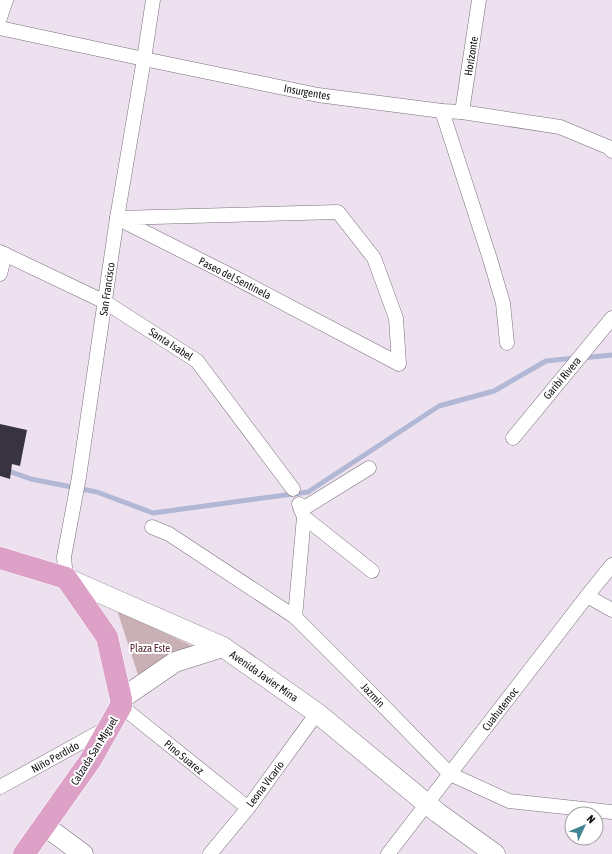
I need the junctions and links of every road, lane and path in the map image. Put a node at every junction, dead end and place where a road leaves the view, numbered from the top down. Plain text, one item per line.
1 (6, 0) edge
2 (153, 0) edge
3 (479, 0) edge
4 (0, 18) edge
5 (0, 28) edge
6 (144, 59) junction
7 (442, 111) junction
8 (462, 112) junction
9 (612, 151) edge
10 (117, 218) junction
11 (2, 253) edge
12 (0, 274) edge
13 (105, 302) junction
14 (612, 318) edge
15 (507, 342) dead end
16 (512, 438) dead end
17 (369, 468) dead end
18 (293, 488) dead end
19 (302, 510) junction
20 (152, 526) dead end
21 (0, 558) edge
22 (612, 565) edge
23 (372, 571) dead end
24 (66, 578) junction
25 (587, 596) junction
26 (612, 610) edge
27 (295, 617) junction
28 (223, 647) junction
29 (121, 703) junction
30 (317, 713) junction
31 (111, 726) junction
32 (450, 774) junction
33 (0, 787) edge
34 (427, 804) junction
35 (248, 808) junction
36 (612, 812) edge
37 (45, 826) junction
38 (24, 854) edge
39 (84, 854) edge
40 (210, 854) edge
41 (388, 854) edge
42 (495, 854) edge

1 - 4 street
2 - 6 street, San Francisco
3 - 8 street, Horizonte
5 - 6 street, Insurgentes
6 - 7 street, Insurgentes
6 - 10 street, San Francisco
7 - 8 street, Insurgentes
7 - 15 street
8 - 9 street, Insurgentes
10 - 10 street, Paseo del Sentinela
10 - 13 street, San Francisco
11 - 12 street, Santa Isabel
11 - 13 street, Santa Isabel
13 - 18 street, Santa Isabel
13 - 24 street, San Francisco
14 - 16 street, Garibi Rivera
17 - 19 street
19 - 23 street
19 - 27 street
20 - 27 street, Jazmín
21 - 24 main road, Avenida Javier Mina
22 - 25 street, Cuahutemoc
24 - 28 street, Avenida Javier Mina
24 - 29 main road
25 - 26 street
25 - 32 street, Cuahutemoc
27 - 32 street, Jazmín
28 - 29 street
28 - 30 street, Avenida Javier Mina
29 - 31 main road, Calzada San Miguel
29 - 35 street, Pino Suarez
30 - 34 street, Avenida Javier Mina
30 - 35 street, Leona Vicario
31 - 33 street, Niño Perdido
31 - 37 main road, Calzada San Miguel
32 - 34 street, Cuahutemoc
32 - 36 street, Jazmín
34 - 41 street, Cuahutemoc
34 - 42 street, Avenida Javier Mina
35 - 40 street, Leona Vicario
37 - 38 main road, Calzada San Miguel
37 - 39 street

